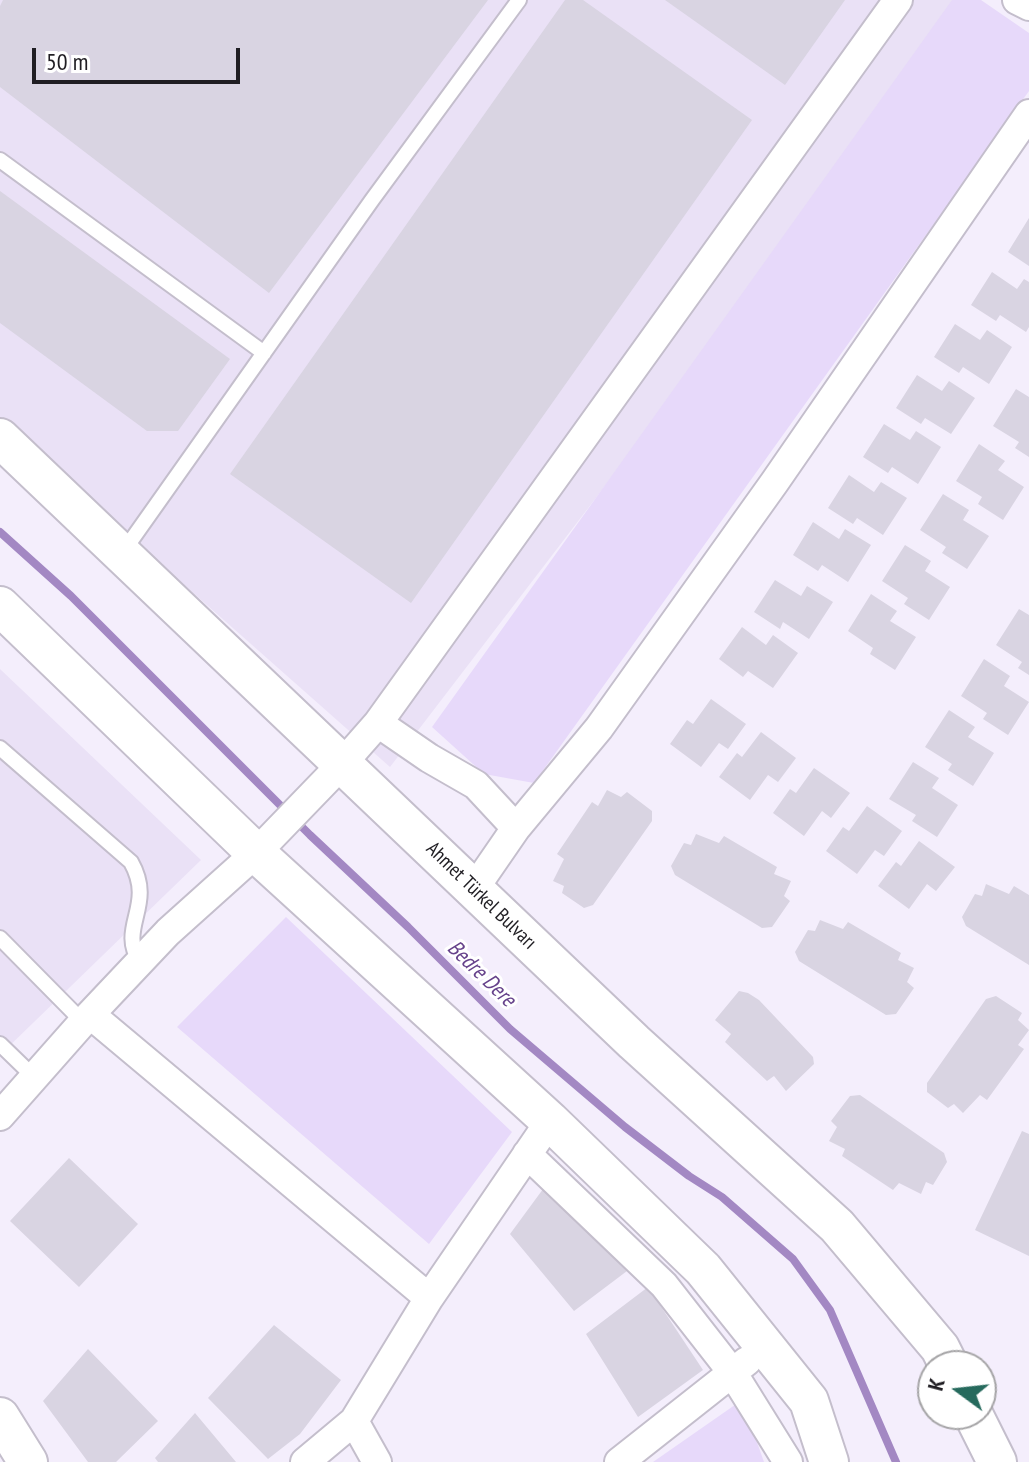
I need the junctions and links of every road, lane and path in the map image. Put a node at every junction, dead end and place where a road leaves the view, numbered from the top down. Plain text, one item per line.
1 (519, 0) edge
2 (898, 0) edge
3 (1017, 0) edge
4 (1029, 6) edge
5 (1029, 114) edge
6 (0, 160) edge
7 (264, 353) junction
8 (0, 438) edge
9 (122, 554) junction
10 (0, 606) edge
11 (378, 723) junction
12 (0, 748) edge
13 (342, 764) junction
14 (516, 828) junction
15 (264, 845) junction
16 (474, 889) junction
17 (0, 938) edge
18 (140, 962) junction
19 (87, 1018) junction
20 (0, 1044) edge
21 (33, 1076) junction
22 (0, 1116) edge
23 (550, 1121) junction
24 (527, 1154) junction
25 (429, 1298) junction
26 (766, 1345) junction
27 (941, 1350) edge
28 (732, 1372) junction
29 (0, 1417) edge
30 (354, 1421) junction
31 (981, 1430) edge
32 (28, 1462) edge
33 (305, 1462) edge
34 (377, 1462) edge
35 (619, 1462) edge
36 (788, 1462) edge
37 (829, 1462) edge
38 (997, 1462) edge

1 - 7 lane
2 - 11 street
3 - 4 street
5 - 14 street
6 - 7 lane
7 - 9 lane
8 - 9 street, Ahmet Türkel Bulvarı
9 - 13 street, Ahmet Türkel Bulvarı
10 - 15 street
11 - 13 street
11 - 14 street
12 - 18 lane
13 - 15 street
13 - 16 street, Ahmet Türkel Bulvarı
14 - 16 street
15 - 18 street
15 - 23 street
16 - 27 street, Ahmet Türkel Bulvarı
17 - 19 lane
18 - 19 street
19 - 21 street
19 - 25 street
20 - 21 lane
21 - 22 street
23 - 24 street
23 - 26 street
24 - 25 street
24 - 28 street
25 - 30 street
26 - 28 street
26 - 37 street
28 - 35 street
28 - 36 street
29 - 32 street
30 - 33 street
30 - 34 street
31 - 38 street

